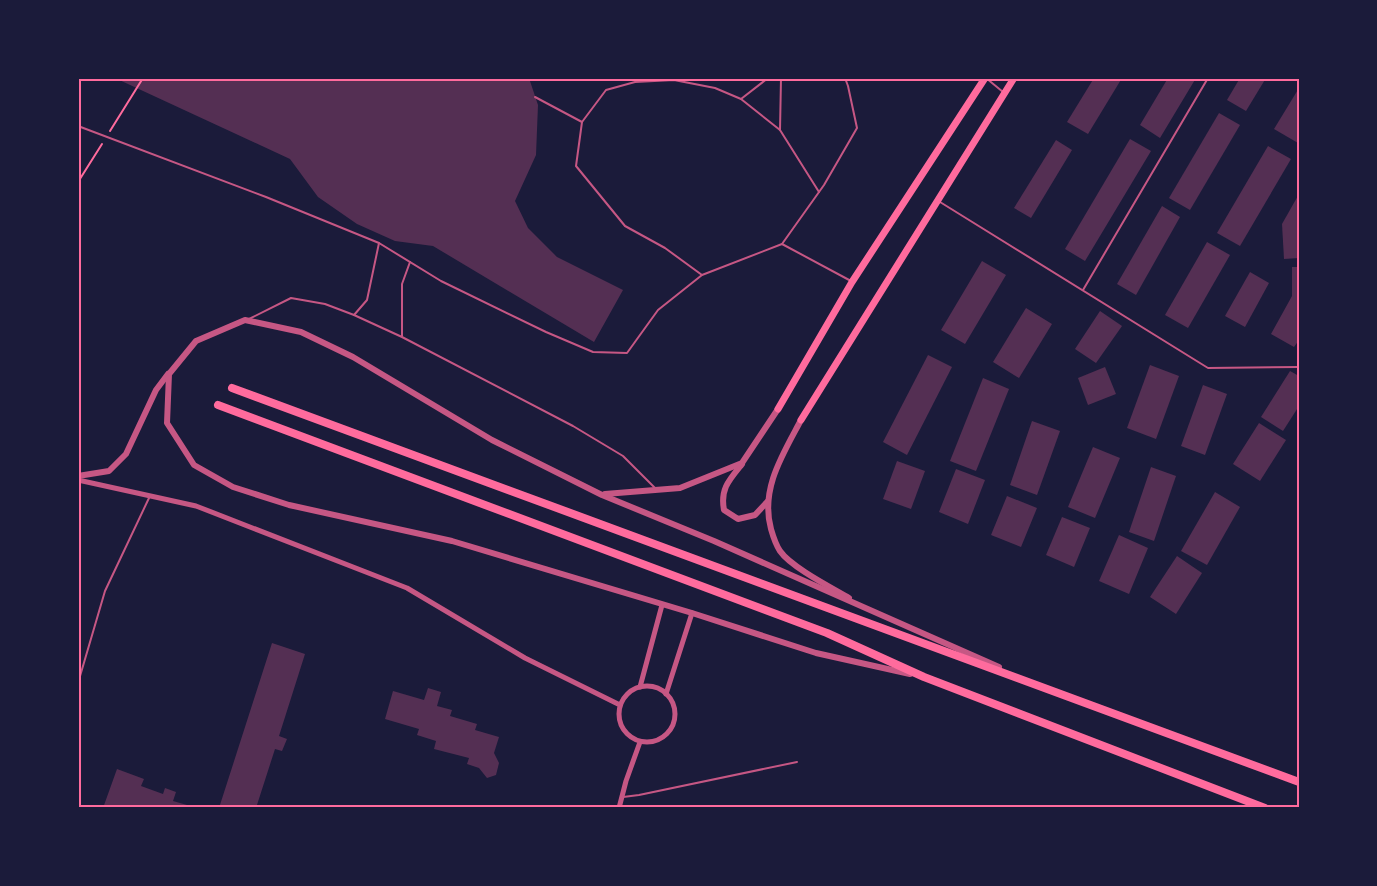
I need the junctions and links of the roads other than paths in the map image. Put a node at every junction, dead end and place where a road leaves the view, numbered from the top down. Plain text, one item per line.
1 (768, 78) edge
2 (782, 78) edge
3 (845, 78) edge
4 (986, 78) edge
5 (1014, 78) edge
6 (1208, 78) edge
7 (1005, 93) junction
8 (535, 97) dead end
9 (741, 99) junction
10 (582, 122) junction
11 (78, 126) edge
12 (780, 130) junction
13 (819, 192) junction
14 (937, 201) junction
15 (379, 243) junction
16 (782, 244) junction
17 (410, 262) junction
18 (702, 276) junction
19 (852, 282) junction
20 (1083, 290) junction
21 (354, 315) junction
22 (246, 320) junction
23 (402, 337) junction
24 (1299, 367) edge
25 (169, 374) junction
26 (232, 388) dead end
27 (218, 405) dead end
28 (778, 409) joint
29 (801, 420) joint
30 (742, 463) junction
31 (78, 476) edge
32 (78, 480) edge
33 (657, 490) junction
34 (150, 495) junction
35 (602, 495) junction
36 (768, 501) junction
37 (662, 605) junction
38 (873, 612) junction
39 (692, 613) junction
40 (924, 677) junction
41 (78, 683) edge
42 (640, 687) junction
43 (1057, 693) junction
44 (666, 694) junction
45 (620, 705) junction
46 (640, 741) junction
47 (797, 762) dead end
48 (1299, 782) edge
49 (622, 797) junction
50 (619, 808) edge
51 (1265, 808) edge

1 - 9 lane
2 - 12 lane
3 - 13 lane
4 - 7 lane
4 - 19 main road
5 - 7 main road
6 - 20 lane
7 - 14 main road
8 - 10 lane
9 - 10 lane
9 - 12 lane
10 - 18 lane
11 - 15 lane
12 - 13 lane
13 - 16 lane
14 - 20 lane
14 - 29 main road
15 - 17 lane
15 - 21 lane
16 - 18 lane
16 - 19 lane
17 - 18 lane
17 - 23 lane
19 - 28 main road
20 - 24 lane
21 - 22 lane
21 - 23 lane
22 - 25 street
22 - 35 street
23 - 33 lane
25 - 31 street
25 - 37 street
26 - 43 highway
27 - 40 highway
28 - 30 street
29 - 36 street
30 - 33 street
30 - 36 street
32 - 34 street
33 - 35 street
34 - 41 lane
34 - 45 street
35 - 38 street
36 - 38 street
37 - 39 street
37 - 42 street
38 - 43 street
39 - 40 street
39 - 44 street
40 - 51 highway
42 - 44 street
42 - 45 street
43 - 48 highway
44 - 46 street
45 - 46 street
46 - 49 street
47 - 49 lane
49 - 50 street

